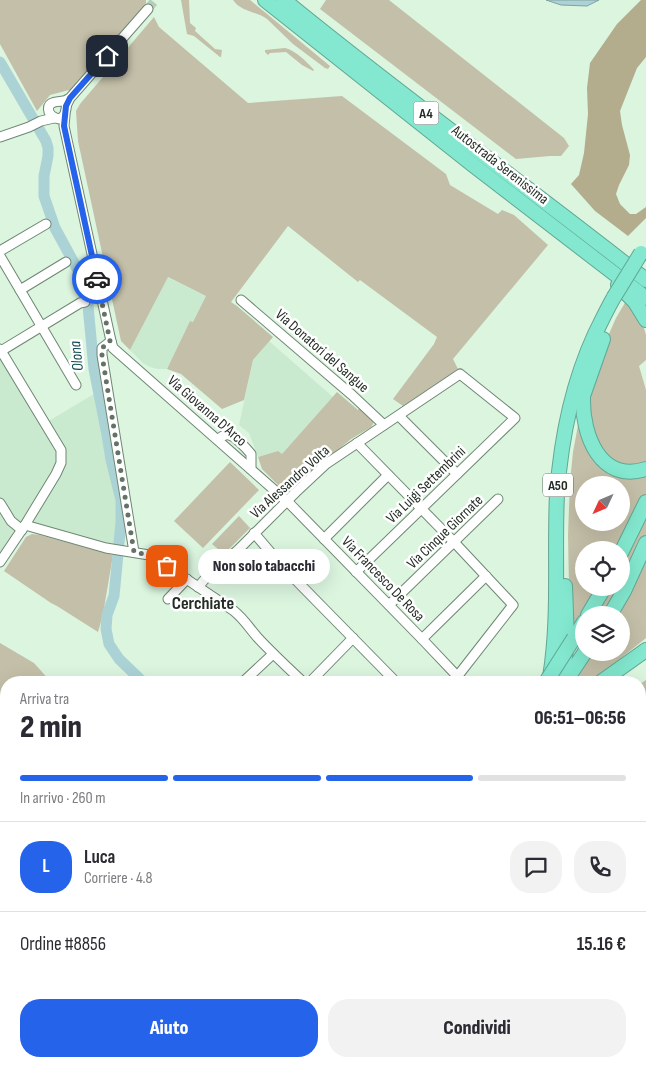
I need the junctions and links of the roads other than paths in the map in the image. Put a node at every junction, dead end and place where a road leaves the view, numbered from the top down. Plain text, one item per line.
1 (265, 0) edge
2 (284, 0) edge
3 (148, 9) tunnel mouth
4 (61, 110) junction
5 (0, 137) edge
6 (572, 221) junction
7 (46, 224) dead end
8 (0, 251) edge
9 (584, 251) junction
10 (644, 253) edge
11 (0, 256) edge
12 (66, 262) dead end
13 (646, 269) edge
14 (646, 280) edge
15 (20, 290) junction
16 (646, 298) edge
17 (241, 300) dead end
18 (618, 300) junction
19 (85, 302) dead end
20 (646, 320) edge
21 (42, 326) junction
22 (110, 341) junction
23 (1, 350) edge
24 (76, 385) dead end
25 (583, 398) junction
26 (399, 416) junction
27 (514, 418) joint
28 (384, 425) junction
29 (357, 443) junction
30 (646, 469) edge
31 (457, 474) junction
32 (388, 475) junction
33 (498, 499) dead end
34 (287, 501) junction
35 (0, 502) edge
36 (646, 502) edge
37 (422, 509) junction
38 (24, 528) junction
39 (254, 533) junction
40 (324, 539) junction
41 (627, 541) edge
42 (454, 542) junction
43 (646, 543) edge
44 (134, 552) junction
45 (0, 562) edge
46 (356, 572) junction
47 (486, 576) junction
48 (187, 579) junction
49 (198, 587) junction
50 (168, 599) dead end
51 (389, 605) junction
52 (615, 606) edge
53 (575, 636) edge
54 (353, 638) junction
55 (422, 639) junction
56 (644, 651) edge
57 (274, 654) junction
58 (578, 661) edge
59 (250, 676) edge
60 (297, 676) edge
61 (316, 676) edge
62 (390, 676) edge
63 (452, 676) edge
64 (458, 676) edge
65 (549, 676) edge
66 (551, 676) edge
67 (563, 676) edge
68 (570, 676) edge
69 (609, 676) edge

1 - 9 highway, Autostrada Serenissima / A4
2 - 6 highway, Autostrada Serenissima / A4
3 - 4 street
4 - 5 street
4 - 22 street
6 - 13 highway
6 - 14 highway, Autostrada Serenissima / A4
7 - 8 street
9 - 16 highway, Autostrada Serenissima / A4
9 - 20 highway
10 - 18 highway, A50, bridge
11 - 15 street
12 - 15 street
15 - 21 street
17 - 28 street, Via Donatori del Sangue
18 - 25 highway
18 - 65 highway, A50
19 - 21 street
21 - 23 street
21 - 24 street
22 - 34 street, Via Giovanna D'Arco
22 - 44 street
23 - 38 street
25 - 30 highway
25 - 67 highway
26 - 27 street, Via Alessandro Volta
26 - 28 street, Via Alessandro Volta
26 - 31 street
27 - 31 street, Via Luigi Settembrini
28 - 29 street, Via Alessandro Volta
29 - 32 street
29 - 34 street, Via Alessandro Volta
31 - 37 street, Via Luigi Settembrini
32 - 37 street
32 - 40 street
33 - 42 street, Via Cinque Giornate
34 - 39 street, Via Alessandro Volta
34 - 40 street, Via Francesco De Rosa
35 - 38 street
36 - 41 highway
37 - 42 street
37 - 46 street, Via Luigi Settembrini
38 - 44 street
38 - 45 street
39 - 49 street, Via Alessandro Volta
39 - 54 street
40 - 46 street, Via Francesco De Rosa
42 - 47 street
42 - 51 street, Via Cinque Giornate
43 - 52 highway
44 - 48 street
46 - 51 street, Via Francesco De Rosa
47 - 55 street
47 - 64 street
48 - 49 street
48 - 50 street
49 - 57 street
51 - 55 street, Via Francesco De Rosa
53 - 66 highway, bridge
54 - 61 street
54 - 62 street
55 - 63 street, Via Francesco De Rosa
56 - 69 highway
57 - 59 street
57 - 60 street
58 - 68 highway

